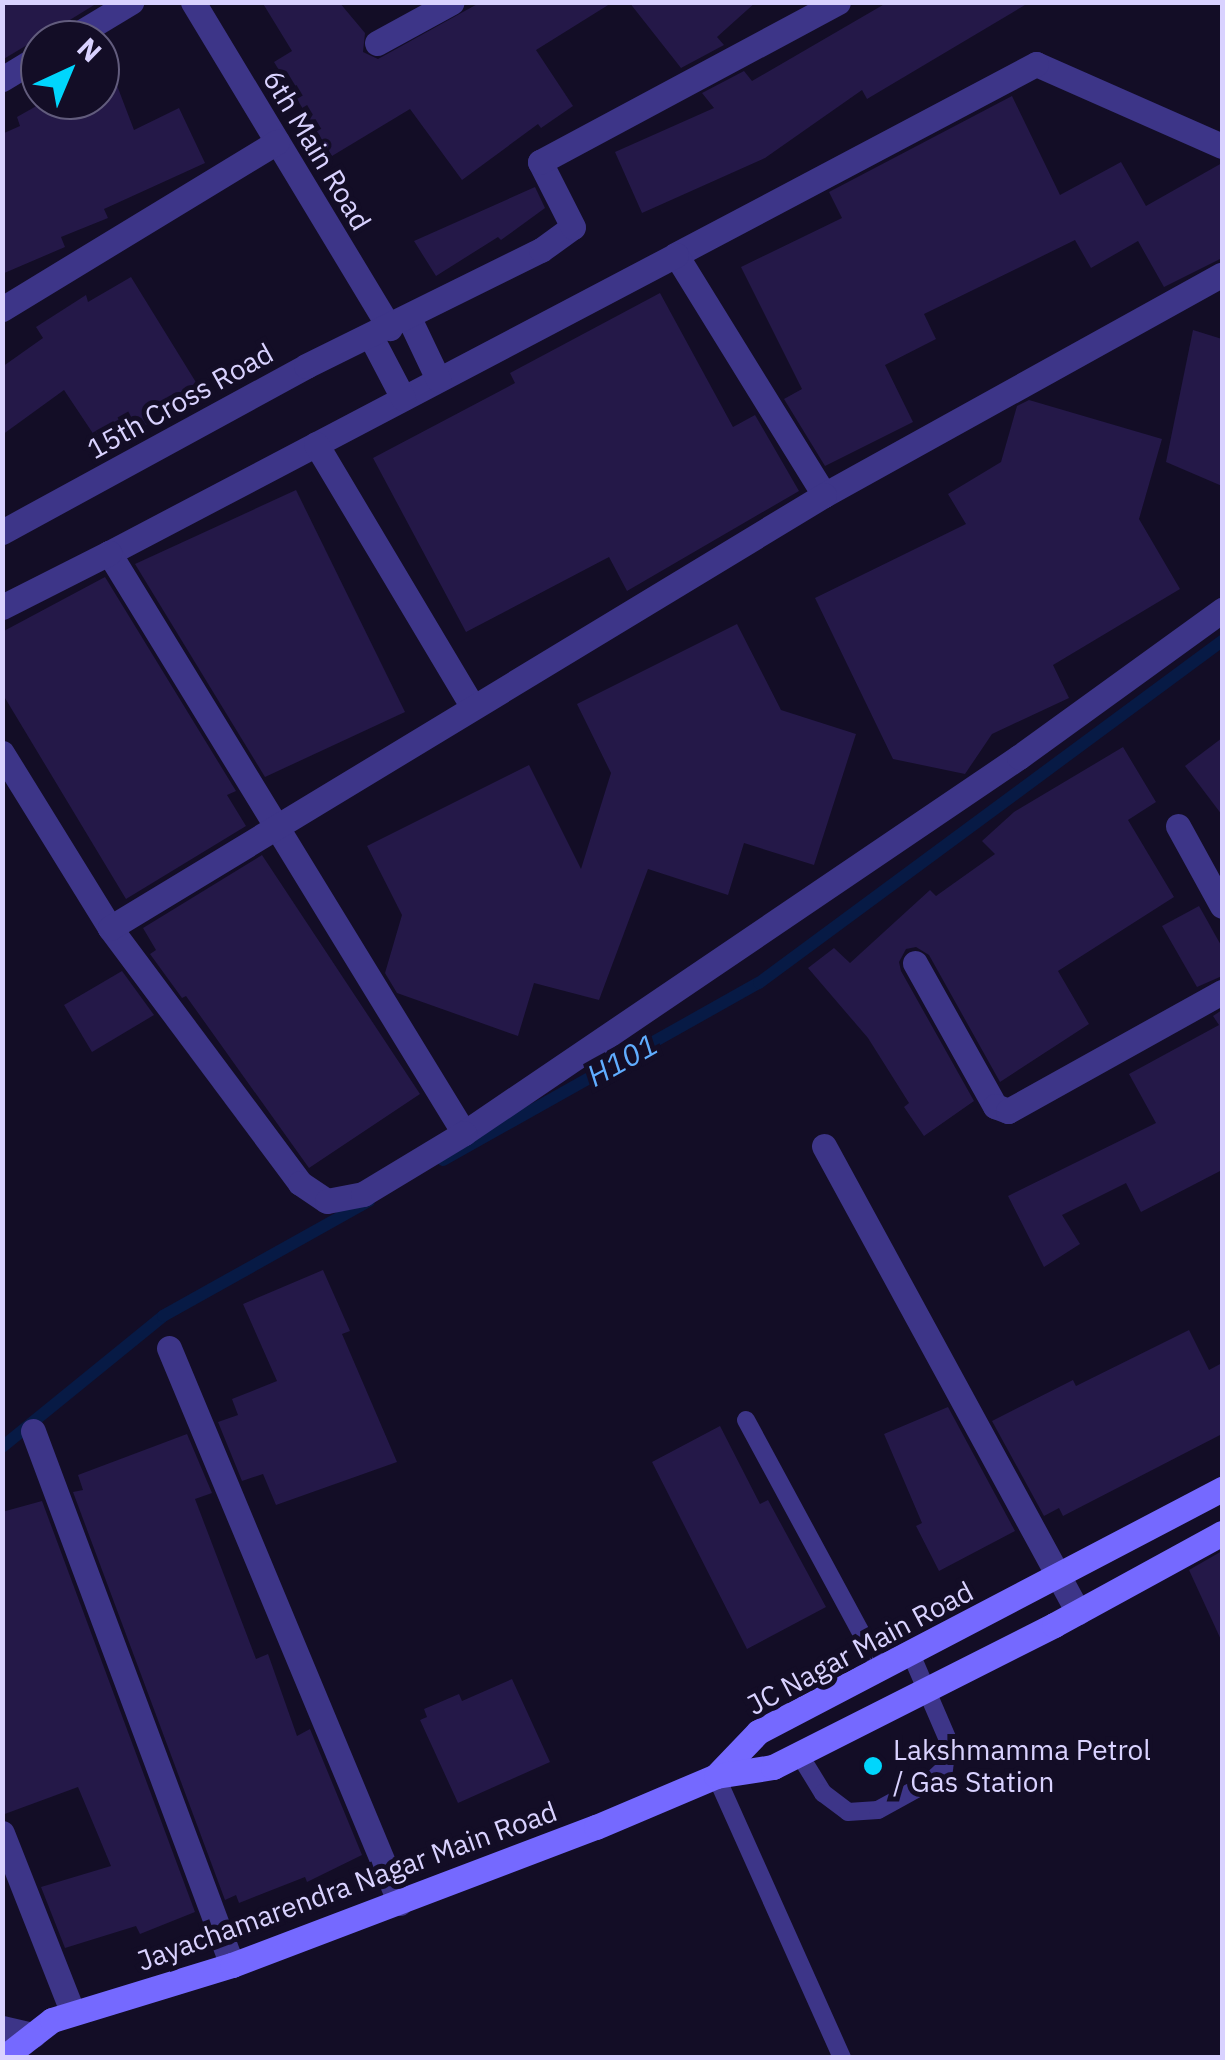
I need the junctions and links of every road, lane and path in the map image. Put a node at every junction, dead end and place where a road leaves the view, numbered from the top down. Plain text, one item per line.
1 (131, 2) edge
2 (193, 2) edge
3 (452, 2) edge
4 (838, 2) edge
5 (101, 20) edge
6 (377, 42) dead end
7 (277, 142) junction
8 (1222, 146) edge
9 (676, 255) junction
10 (1222, 274) edge
11 (2, 309) edge
12 (390, 328) junction
13 (438, 379) junction
14 (402, 398) junction
15 (316, 444) junction
16 (824, 495) junction
17 (2, 532) edge
18 (109, 553) junction
19 (2, 607) edge
20 (1222, 610) edge
21 (473, 707) junction
22 (2, 752) edge
23 (1178, 826) dead end
24 (276, 830) junction
25 (1222, 906) edge
26 (110, 928) junction
27 (915, 963) dead end
28 (1222, 992) edge
29 (464, 1133) junction
30 (824, 1146) dead end
31 (169, 1348) dead end
32 (746, 1420) dead end
33 (33, 1431) dead end
34 (1222, 1489) edge
35 (1222, 1532) edge
36 (1060, 1578) junction
37 (1078, 1612) junction
38 (912, 1654) junction
39 (881, 1670) junction
40 (928, 1688) junction
41 (799, 1754) junction
42 (716, 1776) junction
43 (2, 1834) edge
44 (400, 1903) junction
45 (232, 1965) junction
46 (73, 2013) junction
47 (2, 2028) edge
48 (33, 2035) junction
49 (2, 2058) edge
50 (842, 2058) edge

1 - 5 street
2 - 7 street, 6th Main Road
3 - 6 street
4 - 12 street, 15th Cross Road
7 - 11 street
7 - 12 street, 6th Main Road
8 - 9 street
9 - 13 street
9 - 16 street
10 - 16 street
12 - 13 street
12 - 14 street
12 - 17 street, 15th Cross Road
13 - 14 street
14 - 15 street
15 - 18 street
15 - 21 street
16 - 21 street
18 - 19 street
18 - 24 street
20 - 29 street
21 - 24 street
22 - 26 street
23 - 25 street
24 - 26 street
24 - 29 street
26 - 29 street
27 - 28 street
30 - 36 street
31 - 44 street
32 - 39 lane
33 - 45 street
34 - 36 main road, JC Nagar Main Road
35 - 37 main road
36 - 37 street
36 - 38 main road, JC Nagar Main Road
37 - 40 main road
38 - 39 main road, JC Nagar Main Road
38 - 40 lane
39 - 42 main road, JC Nagar Main Road
40 - 41 main road
40 - 41 lane
41 - 42 main road
42 - 44 main road, Jayachamarendra Nagar Main Road
42 - 50 lane
43 - 46 street
44 - 45 main road, Jayachamarendra Nagar Main Road
45 - 46 main road, Jayachamarendra Nagar Main Road
46 - 48 main road, Jayachamarendra Nagar Main Road
47 - 48 street
48 - 49 main road, Jayachamarendra Nagar Main Road

